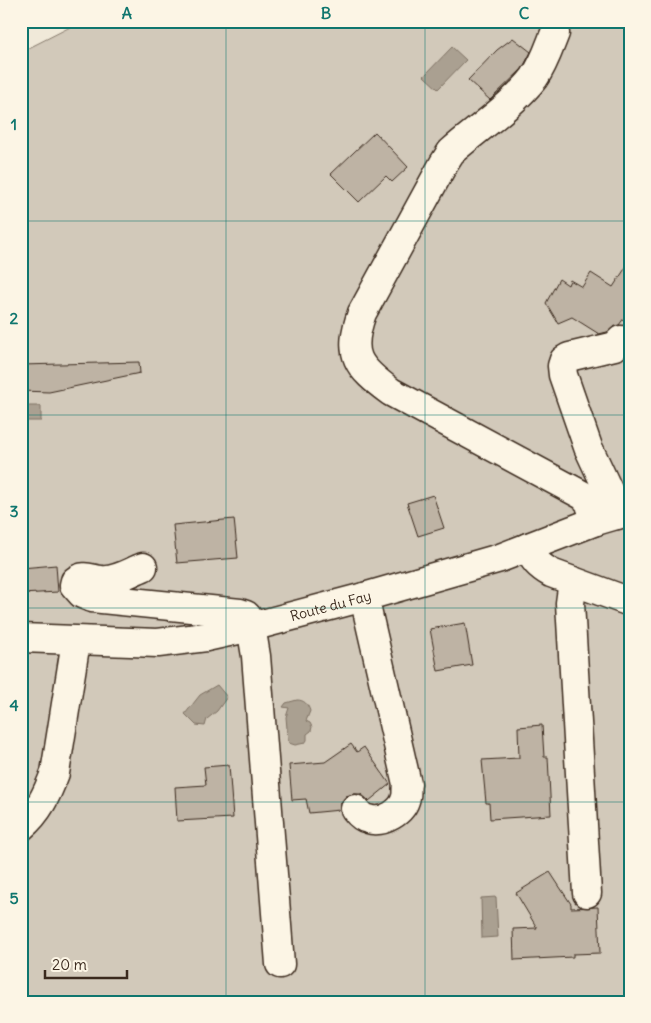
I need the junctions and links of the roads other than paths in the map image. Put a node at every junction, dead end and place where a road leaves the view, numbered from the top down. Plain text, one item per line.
1 (555, 33) dead end
2 (621, 340) dead end
3 (614, 516) edge
4 (528, 547) junction
5 (143, 567) dead end
6 (573, 581) junction
7 (364, 597) junction
8 (630, 602) edge
9 (252, 627) junction
10 (21, 638) edge
11 (76, 641) junction
12 (355, 809) dead end
13 (21, 826) edge
14 (587, 893) dead end
15 (280, 964) dead end

1 - 3 street
2 - 3 street
3 - 4 street, Route du Fay
4 - 6 street
4 - 7 street, Route du Fay
5 - 9 street
6 - 8 street
6 - 14 street
7 - 9 street, Route du Fay
7 - 12 street
9 - 11 street, Route du Fay
9 - 15 street
10 - 11 street, Route du Fay
11 - 13 street

